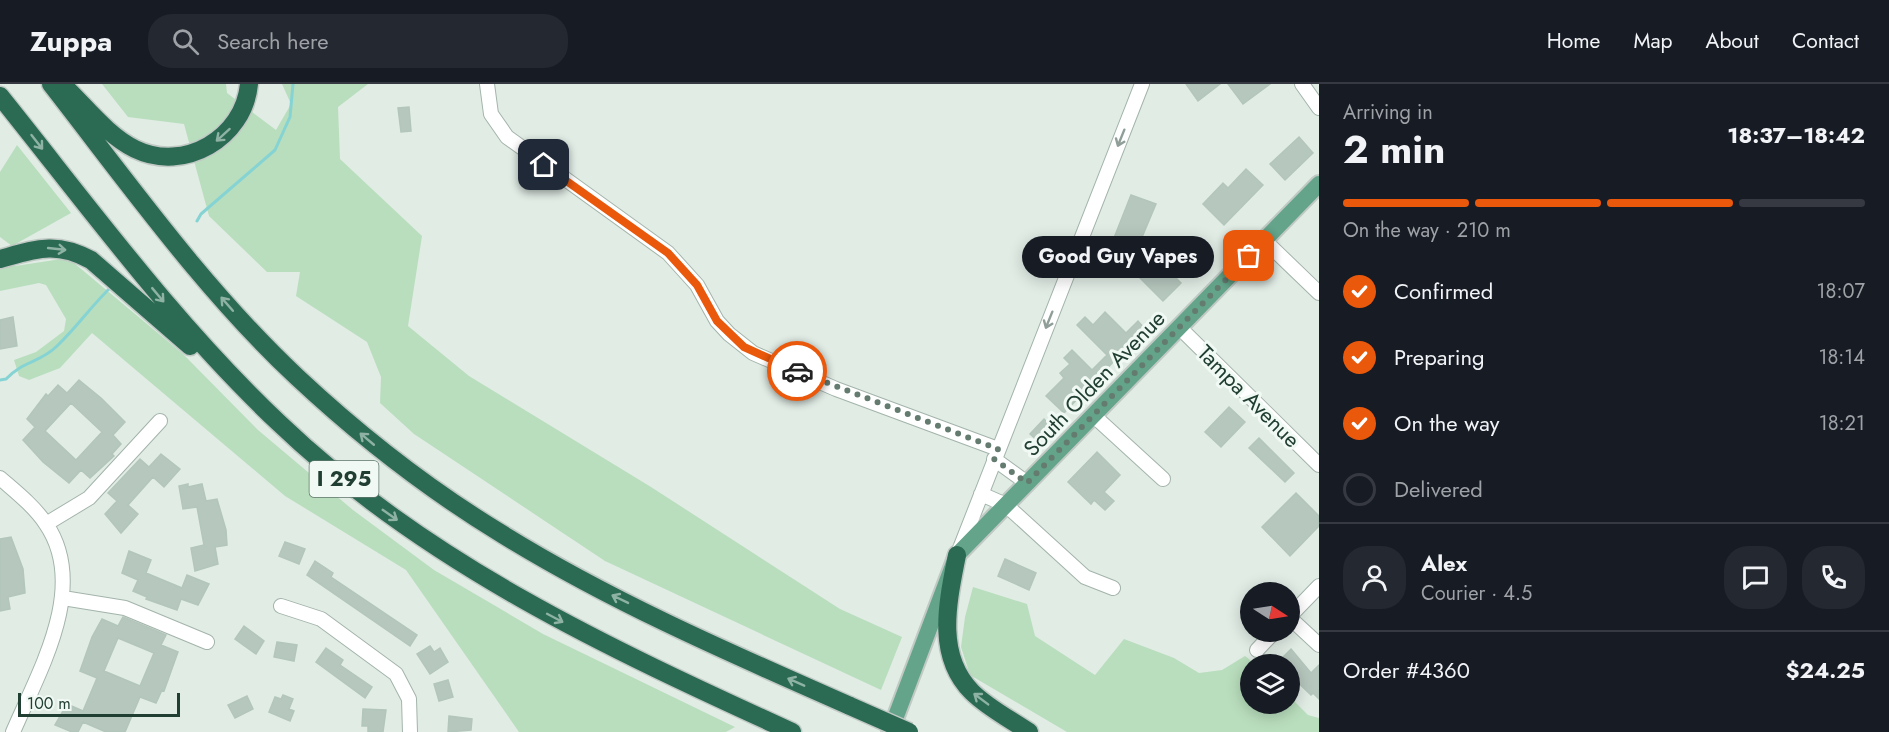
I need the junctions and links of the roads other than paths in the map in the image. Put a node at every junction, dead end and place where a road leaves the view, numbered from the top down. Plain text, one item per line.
1 (51, 84) edge
2 (61, 84) edge
3 (249, 84) edge
4 (487, 84) edge
5 (1142, 84) edge
6 (1302, 84) edge
7 (0, 96) edge
8 (1319, 108) edge
9 (1319, 184) edge
10 (1264, 240) junction
11 (0, 258) edge
12 (1319, 293) edge
13 (1179, 327) junction
14 (1094, 416) junction
15 (160, 421) dead end
16 (279, 424) junction
17 (996, 454) junction
18 (1319, 465) edge
19 (0, 478) edge
20 (1163, 479) dead end
21 (1027, 483) junction
22 (981, 494) junction
23 (1006, 505) junction
24 (46, 524) junction
25 (957, 555) junction
26 (1319, 586) edge
27 (1113, 588) dead end
28 (63, 598) junction
29 (281, 606) dead end
30 (1300, 606) edge
31 (1300, 627) edge
32 (207, 642) dead end
33 (1265, 642) edge
34 (1319, 645) edge
35 (1257, 650) dead end
36 (13, 732) edge
37 (410, 732) edge
38 (792, 732) edge
39 (890, 732) edge
40 (909, 732) edge
41 (1029, 732) edge

40 -> 1 highway, I 295, bridge
3 -> 2 highway
4 - 17 street
5 -> 17 street
6 - 8 street
7 -> 16 highway, I 295
9 - 10 main road, South Olden Avenue
10 - 12 street
10 - 13 main road, South Olden Avenue
11 -> 16 highway
13 - 14 main road, South Olden Avenue
13 - 18 street, Tampa Avenue
14 - 20 street
14 - 21 main road, South Olden Avenue
15 - 24 street
16 -> 38 highway, I 295
17 - 21 street
17 - 22 street
19 - 24 street
21 - 23 main road, South Olden Avenue
22 - 23 street
22 - 25 street
23 - 25 main road, South Olden Avenue
23 - 27 street
24 - 28 street
25 - 39 main road, South Olden Avenue
41 -> 25 highway
26 - 30 street
28 - 32 street
28 - 36 street
29 - 37 street
31 - 34 street
33 - 35 street

